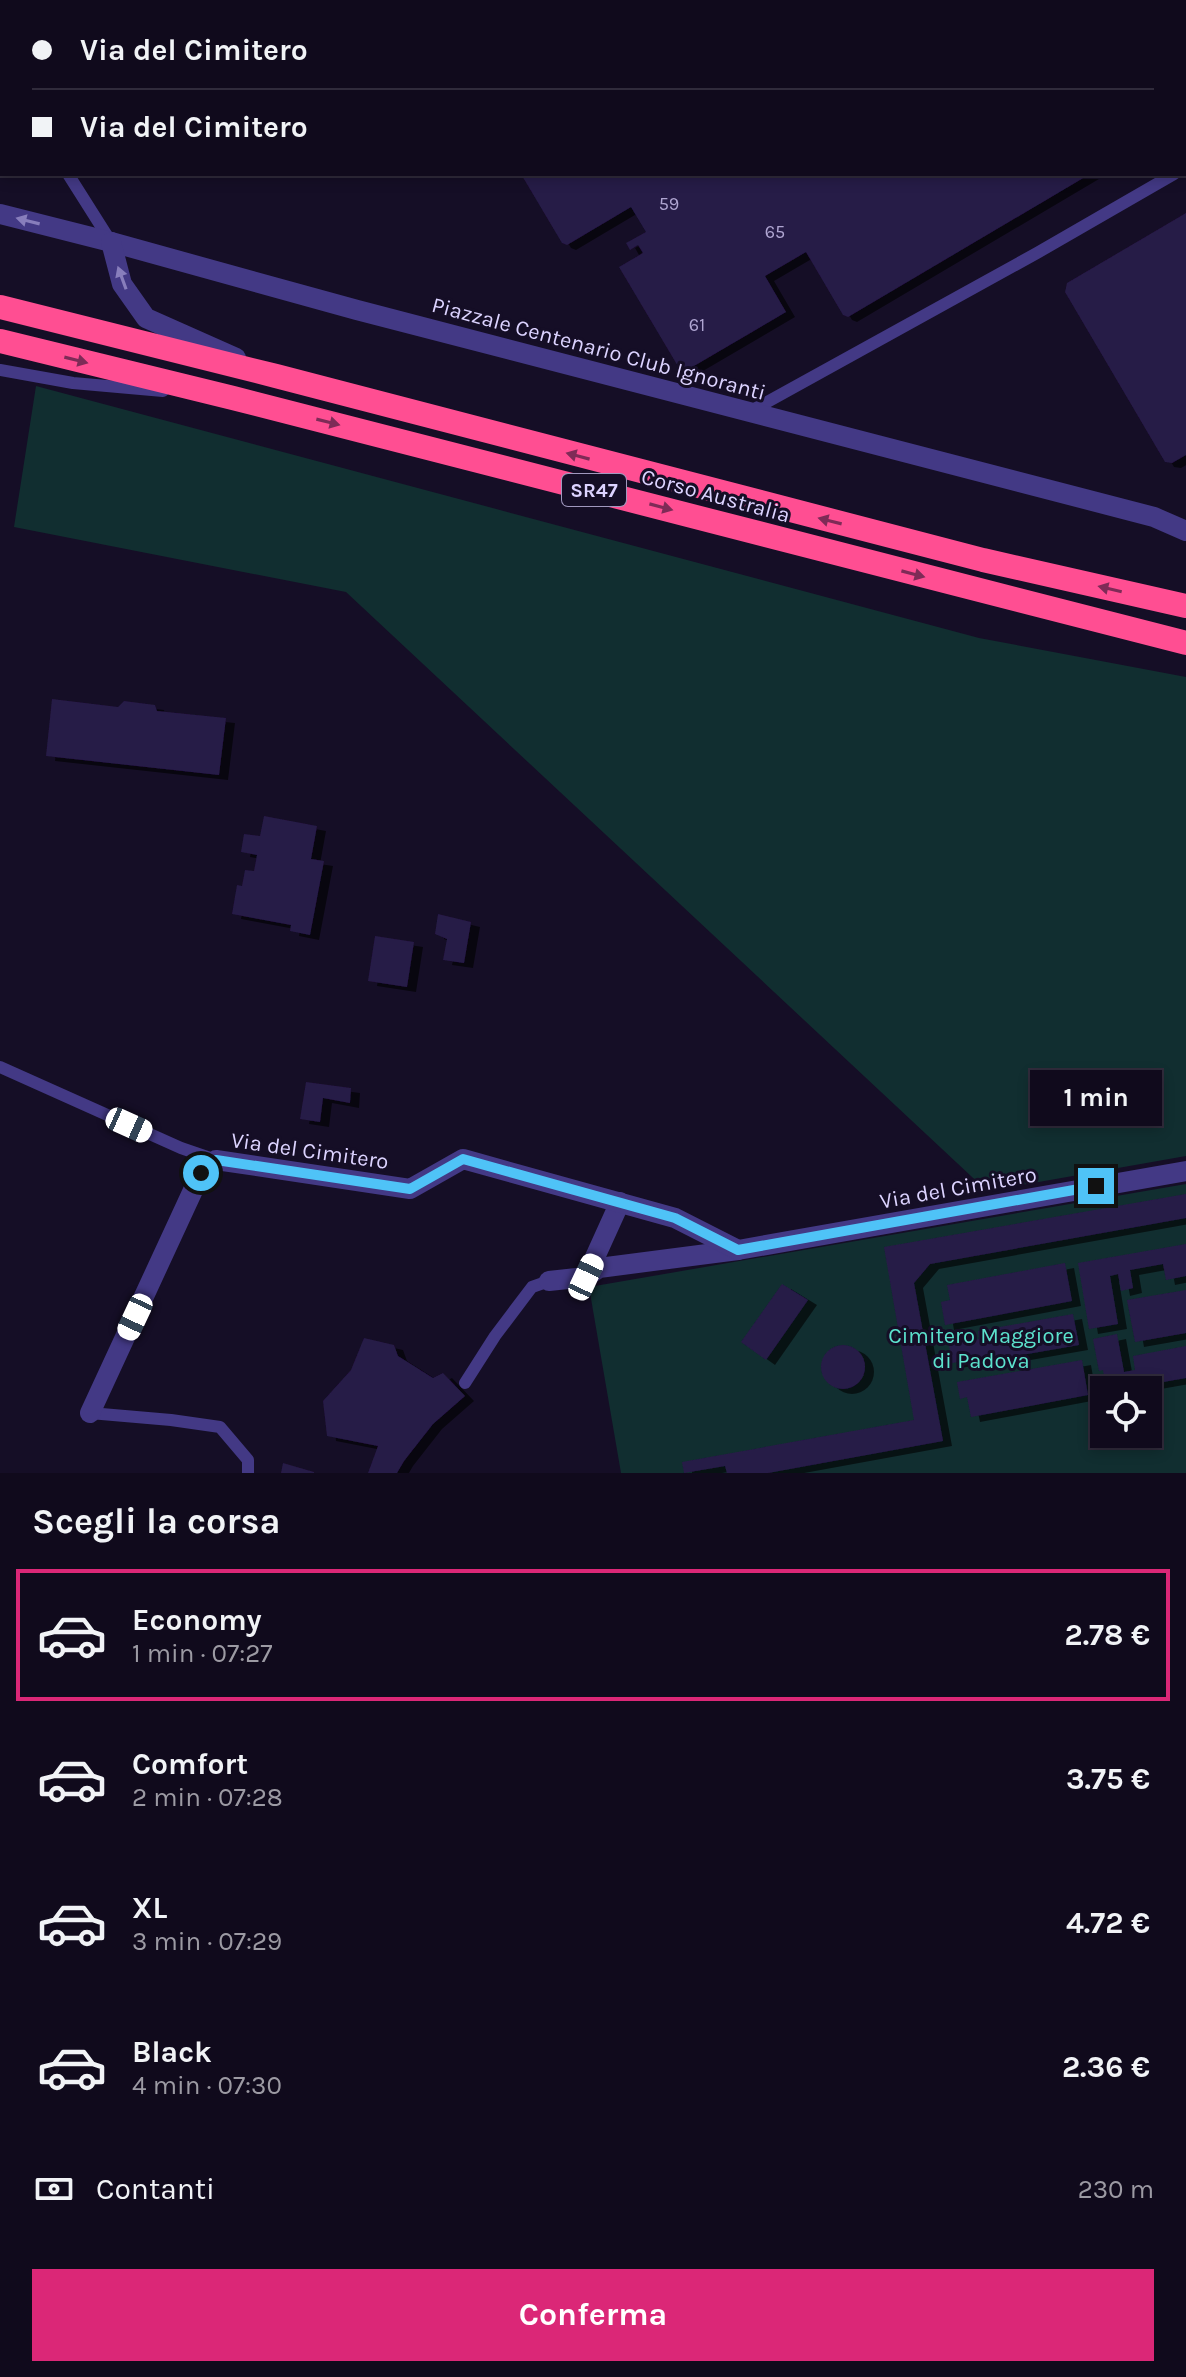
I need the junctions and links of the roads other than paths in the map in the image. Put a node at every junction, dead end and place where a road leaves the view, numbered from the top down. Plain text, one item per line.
1 (69, 176) edge
2 (1171, 176) edge
3 (0, 214) edge
4 (111, 242) junction
5 (0, 307) edge
6 (0, 341) edge
7 (0, 370) edge
8 (276, 376) junction
9 (233, 398) junction
10 (749, 412) junction
11 (1185, 529) edge
12 (1186, 606) edge
13 (1186, 643) edge
14 (0, 1067) edge
15 (216, 1160) junction
16 (1186, 1171) edge
17 (620, 1202) junction
18 (738, 1250) junction
19 (586, 1277) junction
20 (549, 1281) joint
21 (465, 1383) dead end
22 (90, 1413) joint
23 (248, 1473) edge

1 - 4 lane
2 - 10 lane
4 -> 3 street, Piazzale Centenario Club Ignoranti
8 -> 4 street
4 - 10 street, Piazzale Centenario Club Ignoranti
5 - 8 highway, Corso Australia / SR47
6 -> 9 highway, Corso Australia / SR47
7 - 9 lane
12 -> 8 highway, Corso Australia / SR47
9 -> 13 highway, Corso Australia / SR47
10 - 11 street, Piazzale Centenario Club Ignoranti
14 - 15 lane
15 - 17 street, Via del Cimitero
15 - 22 street, Via del Cimitero
16 - 18 street, Via del Cimitero
17 - 18 street, Via del Cimitero
17 - 19 street
18 - 19 street, Via del Cimitero
19 - 20 street, Via del Cimitero
20 - 21 lane
22 - 23 lane

